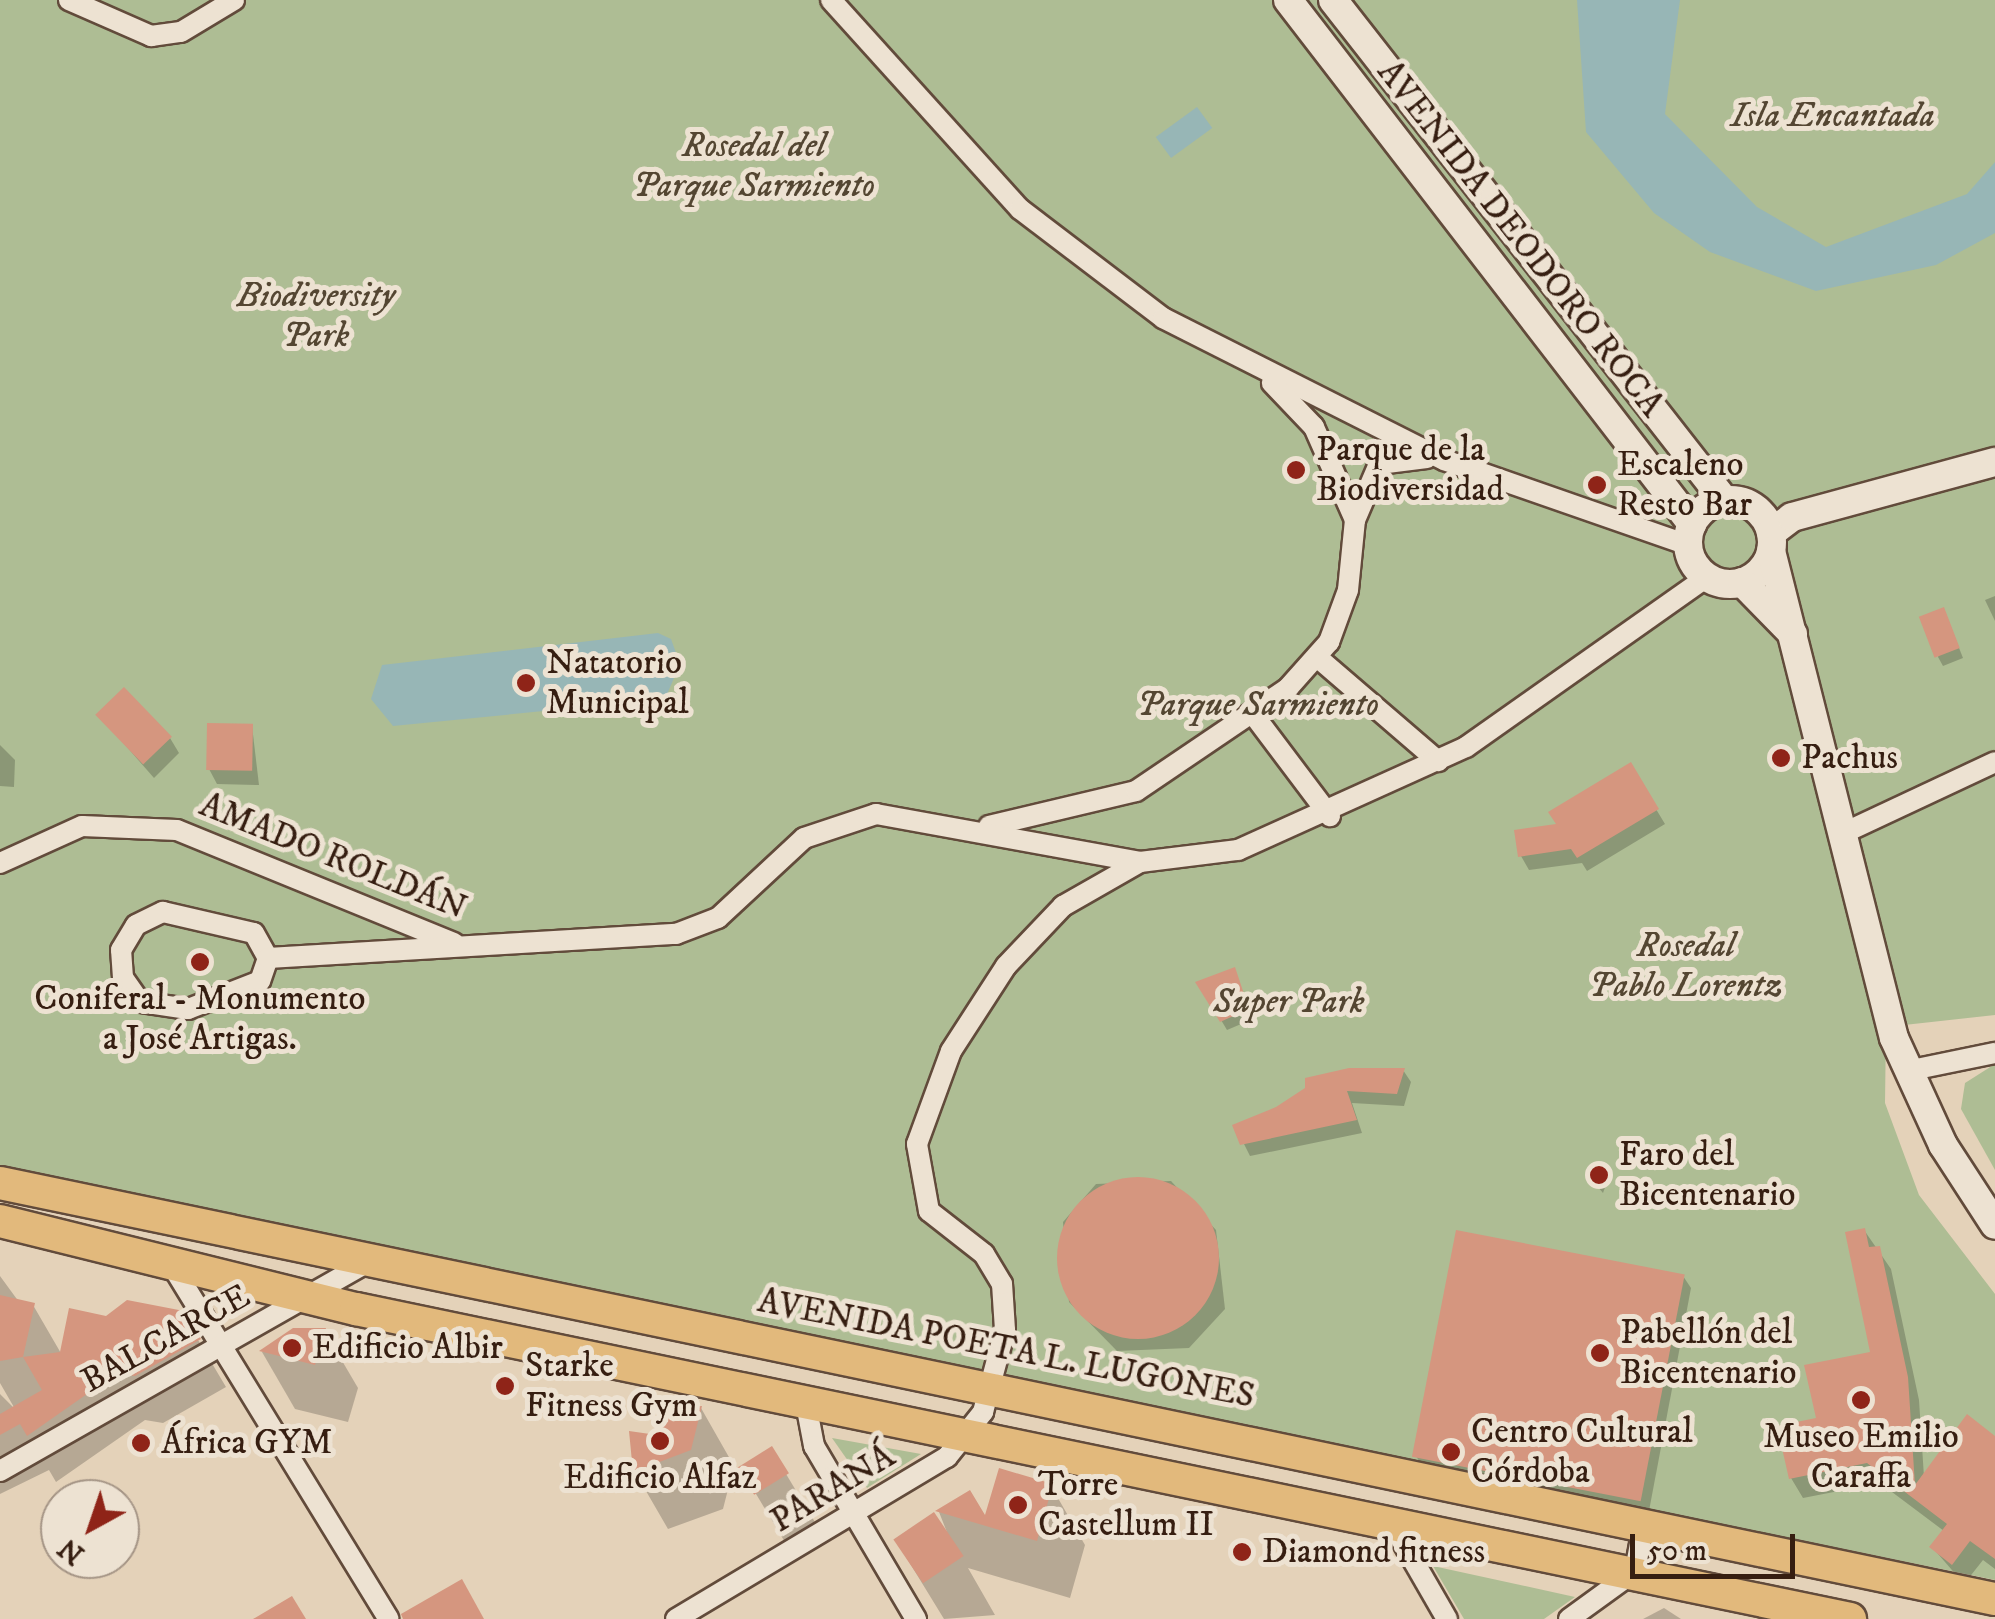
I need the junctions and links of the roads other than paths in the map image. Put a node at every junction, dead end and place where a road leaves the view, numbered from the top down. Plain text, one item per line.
1 (69, 0) edge
2 (234, 0) edge
3 (831, 0) edge
4 (1288, 0) edge
5 (1333, 0) edge
6 (1253, 367) junction
7 (1444, 460) junction
8 (1995, 462) edge
9 (1724, 500) junction
10 (1356, 520) junction
11 (1690, 535) junction
12 (1772, 542) junction
13 (1707, 577) junction
14 (1742, 582) junction
15 (1797, 638) junction
16 (1317, 658) junction
17 (1254, 714) junction
18 (1438, 762) junction
19 (1995, 762) edge
20 (1330, 816) junction
21 (982, 827) junction
22 (1848, 831) junction
23 (0, 862) edge
24 (1140, 862) junction
25 (471, 946) junction
26 (268, 958) junction
27 (1995, 1053) edge
28 (1907, 1071) junction
29 (0, 1184) edge
30 (0, 1221) edge
31 (1995, 1225) edge
32 (168, 1258) junction
33 (364, 1264) junction
34 (308, 1297) junction
35 (222, 1344) junction
36 (995, 1385) junction
37 (806, 1404) junction
38 (965, 1436) junction
39 (0, 1471) edge
40 (854, 1517) junction
41 (1390, 1520) junction
42 (1644, 1522) junction
43 (1636, 1571) junction
44 (1995, 1599) edge
45 (390, 1619) edge
46 (676, 1619) edge
47 (916, 1619) edge
48 (1447, 1619) edge
49 (1569, 1619) edge
50 (1850, 1619) edge

1 - 2 street
3 - 6 street
4 - 11 main road, AVENIDA DEODORO ROCA
5 - 9 main road, AVENIDA DEODORO ROCA
6 - 7 street
6 - 10 street
7 - 10 street
7 - 11 street
8 - 12 main road
9 - 11 main road
9 - 12 main road
10 - 16 street
11 - 13 main road
12 - 14 main road
12 - 15 main road
13 - 14 main road
13 - 18 street
14 - 15 main road
15 - 22 main road
16 - 17 street
16 - 18 street
17 - 20 street
17 - 21 street
18 - 20 street
19 - 22 street
20 - 24 street
21 - 24 street, AMADO ROLDÁN
21 - 25 street, AMADO ROLDÁN
22 - 28 main road
23 - 25 street, AMADO ROLDÁN
24 - 36 street
25 - 26 street, AMADO ROLDÁN
26 - 26 street
27 - 28 street
28 - 31 main road
29 - 33 main road, AVENIDA POETA L. LUGONES
30 - 32 main road
32 - 34 main road
32 - 35 street
33 - 34 street, BALCARCE
33 - 36 main road, AVENIDA POETA L. LUGONES
34 - 35 street, BALCARCE
34 - 37 main road
35 - 39 street, BALCARCE
35 - 45 street
36 - 38 street, PARANÁ
36 - 42 main road, AVENIDA POETA L. LUGONES
37 - 38 main road
37 - 40 street
38 - 40 street, PARANÁ
38 - 41 main road
40 - 46 street, PARANÁ
40 - 47 street
41 - 43 main road
41 - 48 street
42 - 43 street
42 - 44 main road, AVENIDA POETA L. LUGONES
43 - 49 street
43 - 50 main road

